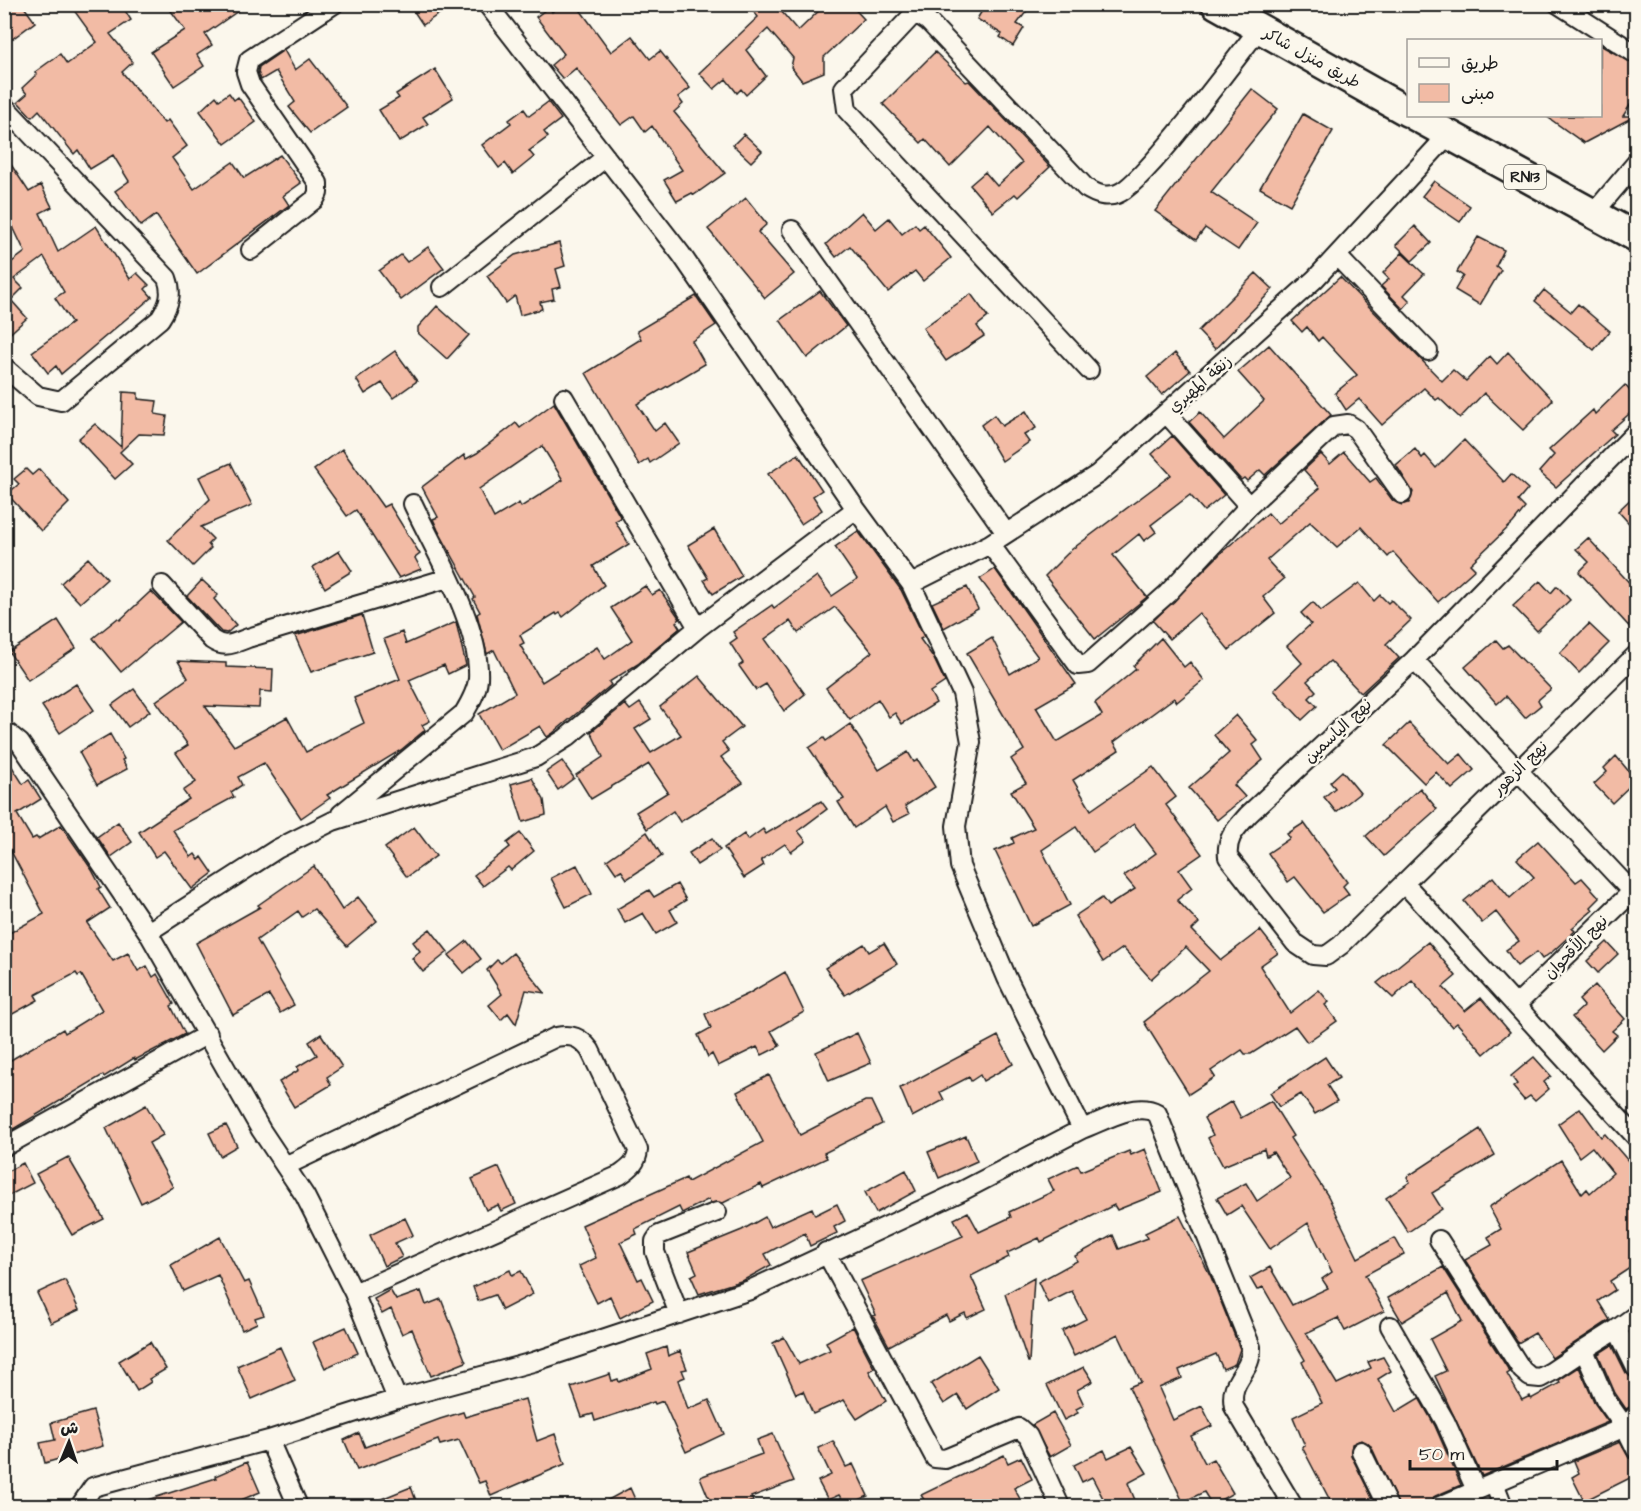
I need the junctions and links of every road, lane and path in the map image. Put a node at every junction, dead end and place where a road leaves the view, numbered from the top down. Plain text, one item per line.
1 (334, 4) edge
2 (487, 4) edge
3 (1216, 4) edge
4 (1558, 4) edge
5 (1259, 29) junction
6 (1636, 54) edge
7 (4, 106) edge
8 (1407, 111) edge
9 (1417, 117) edge
10 (1449, 134) junction
11 (606, 157) junction
12 (1636, 163) edge
13 (1592, 215) junction
14 (792, 230) dead end
15 (1636, 237) edge
16 (251, 250) dead end
17 (1337, 256) junction
18 (442, 287) dead end
19 (1428, 351) dead end
20 (4, 367) edge
21 (1089, 370) dead end
22 (564, 398) dead end
23 (1166, 413) junction
24 (1636, 435) edge
25 (1402, 494) dead end
26 (413, 504) dead end
27 (1249, 506) junction
28 (856, 509) junction
29 (1006, 534) junction
30 (990, 544) junction
31 (448, 578) junction
32 (911, 584) junction
33 (162, 585) dead end
34 (698, 628) junction
35 (1636, 655) edge
36 (1414, 660) junction
37 (4, 730) edge
38 (1517, 771) junction
39 (333, 821) junction
40 (1404, 883) junction
41 (1635, 892) edge
42 (148, 932) junction
43 (1516, 1005) junction
44 (208, 1034) junction
45 (1082, 1129) junction
46 (1636, 1137) edge
47 (4, 1147) edge
48 (285, 1166) junction
49 (717, 1212) dead end
50 (1439, 1240) dead end
51 (826, 1252) junction
52 (354, 1293) junction
53 (679, 1314) junction
54 (1636, 1315) edge
55 (1390, 1326) dead end
56 (1617, 1329) junction
57 (1584, 1350) junction
58 (1636, 1368) edge
59 (397, 1399) junction
60 (1631, 1421) edge
61 (269, 1440) junction
62 (1636, 1449) edge
63 (1361, 1451) dead end
64 (1494, 1483) junction
65 (1476, 1490) junction
66 (80, 1506) edge
67 (298, 1506) edge
68 (1060, 1506) edge
69 (1293, 1506) edge
70 (1388, 1506) edge
71 (1440, 1506) edge
72 (1503, 1506) edge

1 - 16 street
2 - 11 street
3 - 5 main road, طريق منزل شاكر
4 - 6 street
5 - 8 main road, طريق منزل شاكر
5 - 21 street
7 - 20 street
9 - 10 main road, RN13
10 - 13 main road, RN13
10 - 17 street, زنقة المهيري
11 - 18 street
11 - 28 street
12 - 13 street
13 - 15 main road, RN13
14 - 29 street
17 - 19 street
17 - 23 street, زنقة المهيري
22 - 34 street
23 - 27 street
23 - 29 street, زنقة المهيري
24 - 36 street, نهج الياسمين
25 - 27 street
26 - 31 street
27 - 30 street
28 - 32 street
28 - 34 street
29 - 30 street, زنقة المهيري
30 - 32 street, زنقة المهيري
31 - 33 street
31 - 39 street
32 - 45 street
34 - 39 street
35 - 38 street, نهج الزهور
36 - 38 street
36 - 40 street, نهج الياسمين
37 - 42 street
38 - 40 street, نهج الزهور
38 - 41 street
39 - 42 street
40 - 43 street
41 - 43 street, نهج الأقحوان
42 - 44 street
43 - 46 street
44 - 47 street
44 - 48 street
45 - 51 street
45 - 69 street
48 - 52 street
48 - 52 street
49 - 53 street
50 - 57 street
51 - 53 street
51 - 68 street
52 - 59 street
53 - 59 street
54 - 56 street
55 - 65 street
56 - 57 street
56 - 58 street
57 - 60 street
59 - 61 street
60 - 62 street
60 - 64 street
61 - 66 street
61 - 67 street
63 - 70 street
64 - 65 street
64 - 72 street
65 - 71 street

